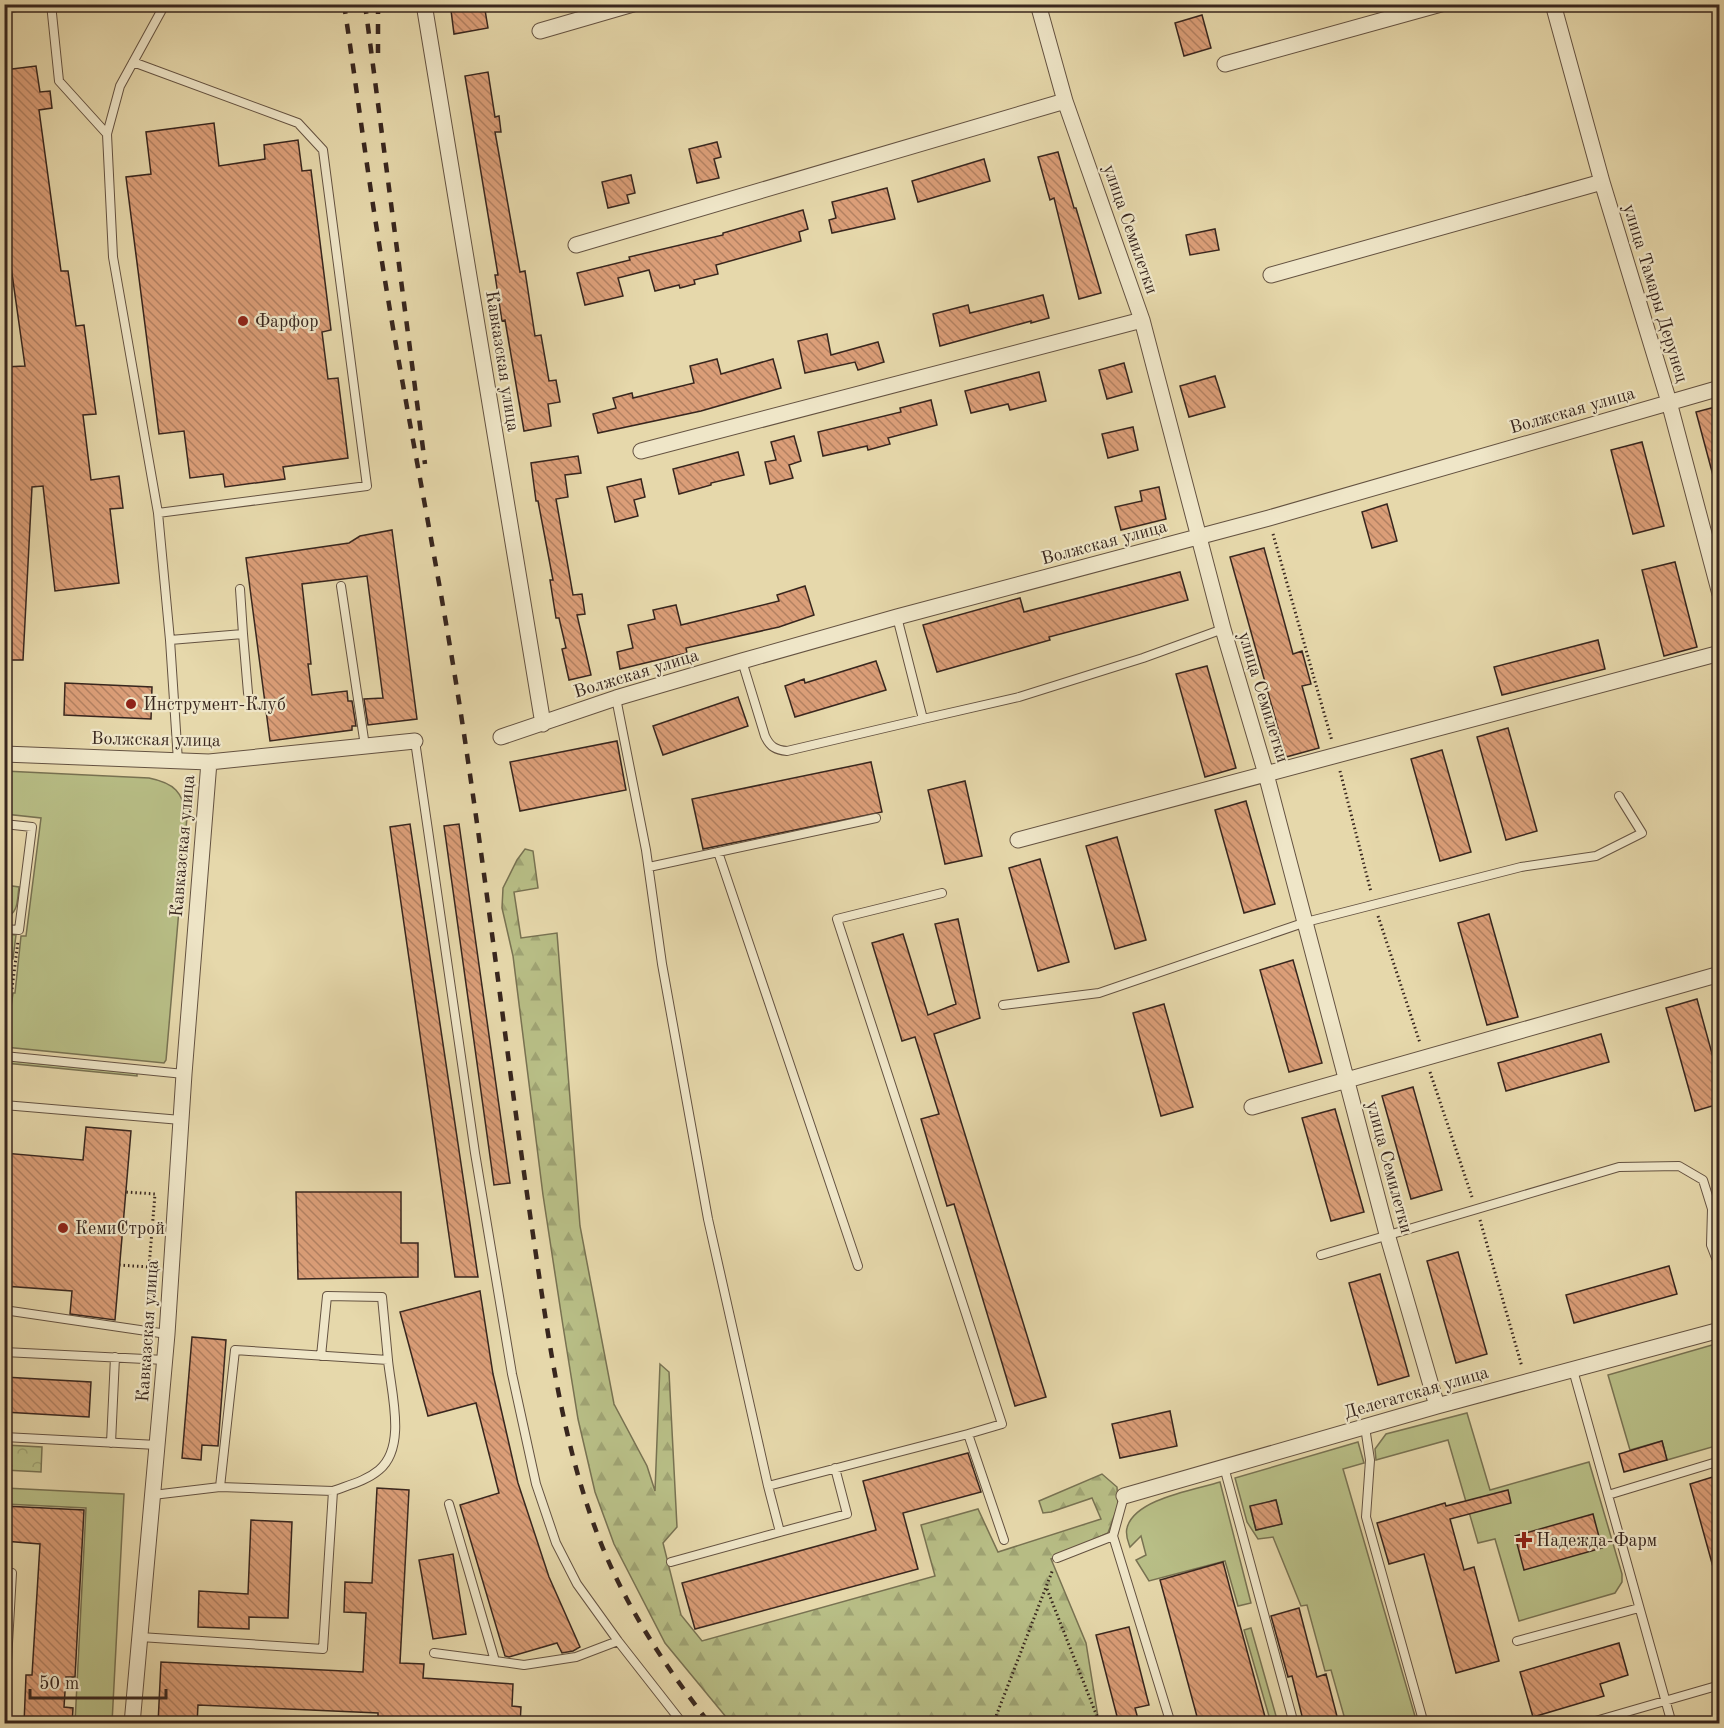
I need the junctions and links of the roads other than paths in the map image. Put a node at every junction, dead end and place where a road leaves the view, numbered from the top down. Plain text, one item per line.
1 (35, 4) edge
2 (51, 4) edge
3 (165, 4) edge
4 (424, 4) edge
5 (633, 4) edge
6 (1038, 4) edge
7 (1441, 4) edge
8 (1553, 4) edge
9 (4, 9) edge
10 (540, 31) dead end
11 (133, 62) junction
12 (1225, 64) dead end
13 (1065, 101) junction
14 (107, 134) junction
15 (1602, 182) junction
16 (576, 245) dead end
17 (1271, 275) dead end
18 (1142, 320) junction
19 (1719, 388) edge
20 (1669, 402) junction
21 (640, 451) dead end
22 (158, 513) junction
23 (1198, 537) junction
24 (341, 586) dead end
25 (240, 589) dead end
26 (1719, 594) edge
27 (897, 617) junction
28 (1223, 629) junction
29 (243, 634) junction
30 (170, 640) junction
31 (1719, 653) edge
32 (742, 661) junction
33 (248, 693) dead end
34 (616, 698) junction
35 (923, 719) junction
36 (543, 724) junction
37 (501, 737) dead end
38 (415, 741) joint
39 (365, 746) junction
40 (4, 754) edge
41 (178, 761) junction
42 (209, 762) junction
43 (1266, 774) junction
44 (1619, 796) dead end
45 (876, 818) dead end
46 (4, 824) edge
47 (1018, 840) dead end
48 (718, 852) junction
49 (649, 867) junction
50 (942, 893) dead end
51 (1306, 922) junction
52 (4, 929) edge
53 (1719, 974) edge
54 (1003, 1005) dead end
55 (4, 1056) edge
56 (183, 1074) junction
57 (1347, 1079) junction
58 (4, 1105) edge
59 (1252, 1107) dead end
60 (181, 1120) junction
61 (1388, 1234) junction
62 (1321, 1255) dead end
63 (858, 1266) dead end
64 (1719, 1268) edge
65 (4, 1310) edge
66 (1719, 1330) edge
67 (167, 1334) junction
68 (4, 1352) edge
69 (321, 1356) junction
70 (115, 1357) junction
71 (165, 1360) junction
72 (388, 1360) junction
73 (1573, 1370) junction
74 (1437, 1406) junction
75 (1365, 1427) junction
76 (968, 1434) junction
77 (4, 1437) edge
78 (111, 1443) junction
79 (157, 1445) junction
80 (1719, 1461) edge
81 (1224, 1467) junction
82 (835, 1468) junction
83 (768, 1486) junction
84 (220, 1487) junction
85 (333, 1491) junction
86 (153, 1494) junction
87 (1608, 1495) junction
88 (1124, 1496) joint
89 (449, 1504) dead end
90 (780, 1532) junction
91 (1113, 1536) junction
92 (1004, 1540) dead end
93 (1057, 1558) road end
94 (671, 1562) dead end
95 (4, 1573) edge
96 (1639, 1608) junction
97 (140, 1637) junction
98 (618, 1641) junction
99 (1517, 1641) dead end
100 (434, 1653) dead end
101 (495, 1661) junction
102 (1719, 1685) edge
103 (1666, 1701) junction
104 (5, 1706) edge
105 (4, 1713) edge
106 (132, 1724) edge
107 (683, 1724) edge
108 (1171, 1724) edge
109 (1293, 1724) edge
110 (1424, 1724) edge
111 (1585, 1724) edge
112 (1672, 1724) edge

1 - 9 lane
2 - 14 lane
3 - 11 lane
4 - 36 street, Кавказская улица
5 - 10 street
6 - 13 street, улица Семилетки
7 - 12 street
8 - 15 street, улица Тамары Дерунец
11 - 14 lane
11 - 22 lane
13 - 16 street
13 - 18 street, улица Семилетки
14 - 22 lane
15 - 17 street
15 - 20 street, улица Тамары Дерунец
18 - 21 street
18 - 23 street, улица Семилетки
19 - 20 street, Волжская улица
20 - 23 street, Волжская улица
20 - 26 street, улица Тамары Дерунец
22 - 30 lane
23 - 27 street, Волжская улица
23 - 28 street, улица Семилетки
24 - 39 lane
25 - 29 lane
27 - 32 street, Волжская улица
27 - 35 lane
28 - 35 lane
28 - 43 street, улица Семилетки
29 - 30 lane
29 - 33 lane
30 - 41 lane
31 - 43 street
32 - 34 street, Волжская улица
32 - 35 lane
34 - 36 street, Волжская улица
34 - 49 lane
36 - 37 street, Волжская улица
38 - 39 street, Волжская улица
38 - 98 lane
39 - 42 street, Волжская улица
40 - 41 street, Волжская улица
41 - 42 street, Волжская улица
42 - 56 street, Кавказская улица
43 - 47 street
43 - 51 street, улица Семилетки
44 - 51 lane
45 - 48 lane
46 - 52 lane
48 - 49 lane
48 - 63 lane
49 - 83 lane
50 - 76 lane
51 - 54 lane
51 - 57 street, улица Семилетки
53 - 57 street
55 - 56 lane
56 - 60 street, Кавказская улица
57 - 59 street
57 - 61 street, улица Семилетки
58 - 60 lane
60 - 67 street, Кавказская улица
61 - 62 lane
61 - 64 lane
61 - 74 street, улица Семилетки
65 - 67 lane
66 - 73 street, Делегатская улица
67 - 71 street, Кавказская улица
68 - 70 lane
69 - 72 lane
69 - 72 lane
69 - 84 lane
70 - 71 lane
70 - 78 lane
71 - 79 street, Кавказская улица
72 - 85 lane
73 - 74 street, Делегатская улица
73 - 87 lane
74 - 75 street, Делегатская улица
75 - 81 street, Делегатская улица
75 - 110 lane
76 - 82 lane
76 - 92 lane
77 - 78 lane
78 - 79 lane
79 - 86 street, Кавказская улица
80 - 87 lane
81 - 88 street, Делегатская улица
81 - 109 lane
82 - 83 lane
82 - 90 lane
83 - 90 lane
84 - 85 lane
84 - 86 lane
85 - 97 lane
86 - 97 street, Кавказская улица
87 - 96 lane
88 - 91 lane
89 - 101 lane
90 - 94 lane
91 - 93 lane
91 - 108 lane
95 - 104 lane
96 - 99 lane
96 - 103 lane
97 - 106 street, Кавказская улица
98 - 101 lane
98 - 107 lane
100 - 101 lane
102 - 103 lane
103 - 111 lane
103 - 112 lane
104 - 105 lane

